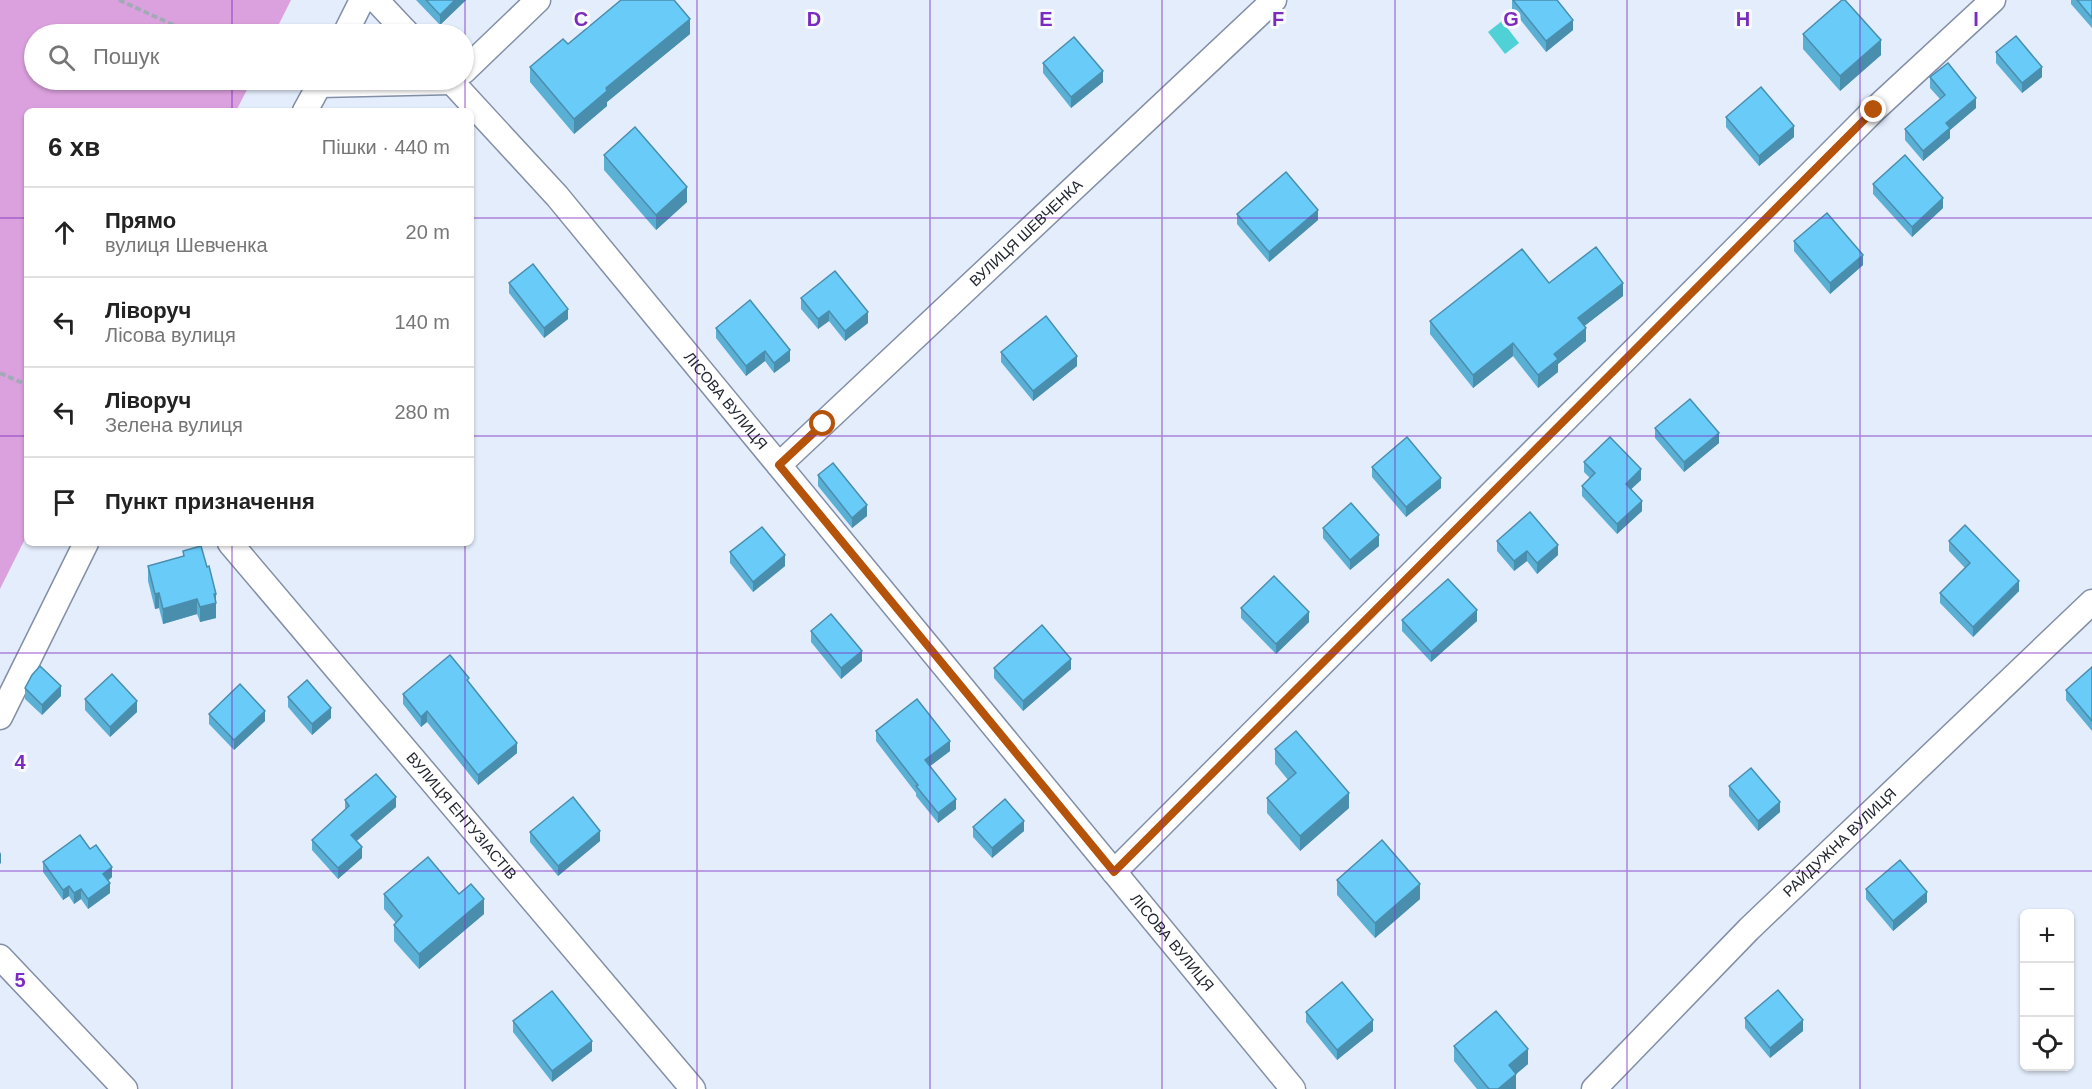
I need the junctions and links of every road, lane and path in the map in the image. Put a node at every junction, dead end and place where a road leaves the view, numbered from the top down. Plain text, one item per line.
1 (119, 0) edge
2 (362, 0) edge
3 (376, 0) edge
4 (538, 0) edge
5 (1274, 0) edge
6 (1993, 0) edge
7 (171, 24) edge
8 (350, 24) edge
9 (399, 24) edge
10 (474, 60) edge
11 (317, 90) edge
12 (465, 90) edge
13 (307, 108) edge
14 (0, 373) edge
15 (24, 384) edge
16 (779, 465) junction
17 (86, 546) edge
18 (233, 546) edge
19 (2092, 602) edge
20 (0, 717) edge
21 (1114, 872) junction
22 (0, 957) edge
23 (125, 1089) edge
24 (693, 1089) edge
25 (1293, 1089) edge
26 (1594, 1089) edge

1 - 7 path
2 - 8 street
3 - 9 street
4 - 10 street
5 - 16 street, ВУЛИЦЯ ШЕВЧЕНКА
6 - 21 street
11 - 13 street
12 - 16 street, ЛІСОВА ВУЛИЦЯ
14 - 15 path
16 - 21 street, ЛІСОВА ВУЛИЦЯ
17 - 20 street
18 - 24 street, ВУЛИЦЯ ЕНТУЗІАСТІВ
19 - 26 street, РАЙДУЖНА ВУЛИЦЯ
21 - 25 street, ЛІСОВА ВУЛИЦЯ
22 - 23 street

